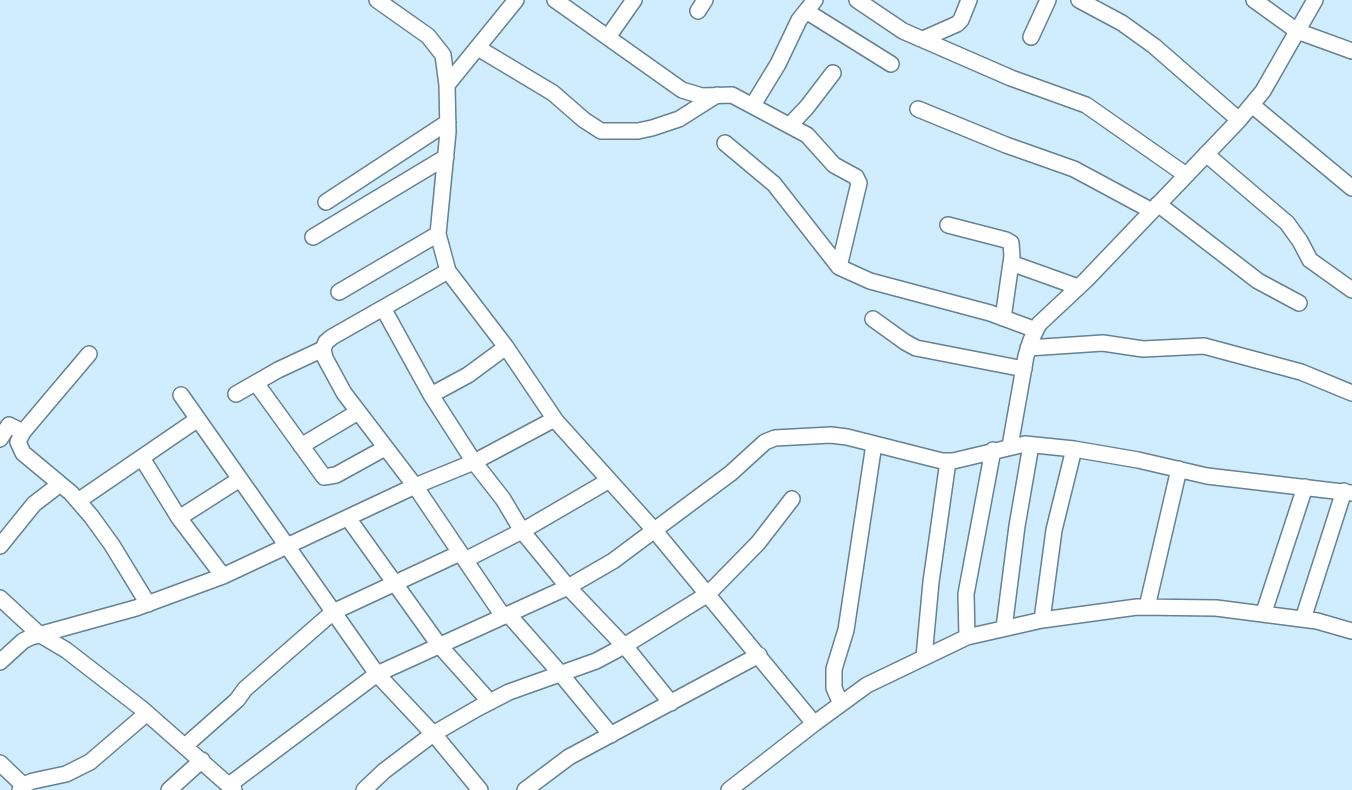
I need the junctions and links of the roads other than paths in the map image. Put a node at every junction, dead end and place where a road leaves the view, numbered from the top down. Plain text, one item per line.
1 (379, 0) edge
2 (516, 0) edge
3 (555, 0) edge
4 (634, 0) edge
5 (857, 0) edge
6 (969, 0) edge
7 (1048, 0) edge
8 (1079, 0) edge
9 (1254, 0) edge
10 (1315, 0) edge
11 (810, 6) edge
12 (1297, 31) junction
13 (608, 37) junction
14 (1031, 37) dead end
15 (923, 39) junction
16 (478, 48) junction
17 (1352, 52) edge
18 (891, 64) dead end
19 (833, 73) dead end
20 (448, 85) junction
21 (719, 94) junction
22 (753, 105) junction
23 (1252, 105) junction
24 (918, 109) dead end
25 (1239, 120) junction
26 (448, 122) junction
27 (790, 125) junction
28 (724, 143) dead end
29 (1206, 154) junction
30 (446, 157) junction
31 (1186, 175) junction
32 (1352, 188) edge
33 (326, 202) dead end
34 (1155, 208) junction
35 (948, 225) dead end
36 (438, 234) junction
37 (313, 237) dead end
38 (1011, 263) junction
39 (839, 267) junction
40 (448, 270) junction
41 (1078, 286) junction
42 (1352, 290) edge
43 (339, 292) dead end
44 (1298, 303) dead end
45 (383, 308) junction
46 (1003, 318) junction
47 (873, 319) dead end
48 (1036, 330) junction
49 (506, 347) junction
50 (1028, 348) junction
51 (324, 349) junction
52 (90, 354) dead end
53 (1024, 369) junction
54 (256, 382) junction
55 (1352, 393) edge
56 (236, 394) dead end
57 (181, 395) dead end
58 (431, 395) junction
59 (358, 412) junction
60 (198, 419) junction
61 (556, 421) junction
62 (23, 432) junction
63 (0, 439) edge
64 (874, 444) junction
65 (1031, 445) junction
66 (301, 446) junction
67 (1010, 446) junction
68 (385, 448) junction
69 (1074, 449) junction
70 (993, 450) junction
71 (142, 458) junction
72 (948, 461) junction
73 (474, 462) junction
74 (1179, 469) junction
75 (240, 479) junction
76 (608, 481) junction
77 (60, 484) junction
78 (416, 486) junction
79 (1305, 487) junction
80 (1348, 492) edge
81 (792, 499) dead end
82 (78, 501) junction
83 (180, 518) junction
84 (348, 518) junction
85 (522, 531) junction
86 (654, 531) junction
87 (0, 546) edge
88 (287, 548) junction
89 (463, 556) junction
90 (223, 576) junction
91 (394, 584) junction
92 (568, 587) junction
93 (708, 594) junction
94 (0, 598) edge
95 (148, 604) junction
96 (1147, 607) junction
97 (333, 612) junction
98 (1264, 612) junction
99 (505, 615) junction
100 (1303, 619) junction
101 (1042, 620) junction
102 (1004, 628) junction
103 (1352, 632) edge
104 (39, 634) junction
105 (967, 637) junction
106 (439, 645) junction
107 (624, 646) junction
108 (759, 655) junction
109 (924, 657) junction
110 (1, 660) edge
111 (560, 673) junction
112 (377, 674) junction
113 (490, 702) junction
114 (671, 703) junction
115 (841, 704) junction
116 (146, 713) junction
117 (815, 723) junction
118 (434, 734) junction
119 (611, 735) junction
120 (185, 746) junction
121 (202, 760) junction
122 (0, 763) edge
123 (232, 787) edge
124 (22, 788) edge
125 (169, 790) edge
126 (364, 790) edge
127 (480, 790) edge
128 (525, 790) edge
129 (729, 790) edge

1 - 20 street
2 - 16 street
3 - 13 street
4 - 13 street
5 - 15 street
6 - 15 street
7 - 14 street
8 - 25 street
9 - 12 street
10 - 12 street
11 - 18 street
11 - 22 street
12 - 17 street
12 - 23 street
13 - 21 street
15 - 31 street
16 - 20 street
16 - 21 street
19 - 27 street
20 - 26 street
21 - 22 street
22 - 27 street
23 - 25 street
23 - 32 street
24 - 34 street
25 - 29 street
26 - 30 street
26 - 33 street
27 - 39 street
28 - 39 street
29 - 31 street
29 - 42 street
30 - 36 street
30 - 37 street
31 - 34 street
34 - 41 street
34 - 44 street
35 - 38 street
36 - 40 street
36 - 43 street
38 - 41 street
38 - 46 street
39 - 46 street
40 - 45 street
40 - 49 street
41 - 48 street
45 - 51 street
45 - 58 street
46 - 48 street
47 - 53 street
48 - 50 street
49 - 58 street
49 - 61 street
50 - 53 street
50 - 55 street
51 - 54 street
51 - 59 street
52 - 62 street
53 - 67 street
54 - 56 street
54 - 66 street
57 - 60 street
58 - 73 street
59 - 66 street
59 - 68 street
60 - 71 street
60 - 75 street
61 - 73 street
61 - 76 street
62 - 63 street
62 - 77 street
64 - 72 street
64 - 86 street
64 - 115 street
65 - 67 street
65 - 69 street
65 - 102 street
66 - 68 street
67 - 70 street
68 - 78 street
69 - 74 street
69 - 101 street
70 - 72 street
70 - 105 street
71 - 82 street
71 - 83 street
72 - 109 street
73 - 78 street
73 - 85 street
74 - 79 street
74 - 96 street
75 - 83 street
75 - 88 street
76 - 85 street
76 - 86 street
77 - 82 street
77 - 87 street
78 - 84 street
78 - 89 street
79 - 80 street
79 - 98 street
80 - 100 street
81 - 93 street
82 - 95 street
83 - 90 street
84 - 88 street
84 - 91 street
85 - 89 street
85 - 92 street
86 - 92 street
86 - 93 street
88 - 90 street
88 - 97 street
89 - 91 street
89 - 99 street
90 - 95 street
91 - 97 street
91 - 106 street
92 - 99 street
92 - 107 street
93 - 107 street
93 - 108 street
94 - 104 street
95 - 104 street
96 - 98 street
96 - 101 street
97 - 112 street
97 - 120 street
98 - 100 street
99 - 106 street
99 - 111 street
100 - 103 street
101 - 102 street
102 - 105 street
104 - 110 street
104 - 116 street
105 - 109 street
106 - 112 street
106 - 113 street
107 - 111 street
107 - 114 street
108 - 114 street
108 - 117 street
109 - 115 street
111 - 113 street
111 - 119 street
112 - 118 street
112 - 123 street
113 - 118 street
114 - 119 street
115 - 117 street
116 - 120 street
116 - 124 street
117 - 129 street
118 - 126 street
118 - 127 street
119 - 128 street
120 - 121 street
121 - 123 street
121 - 125 street
122 - 124 street

